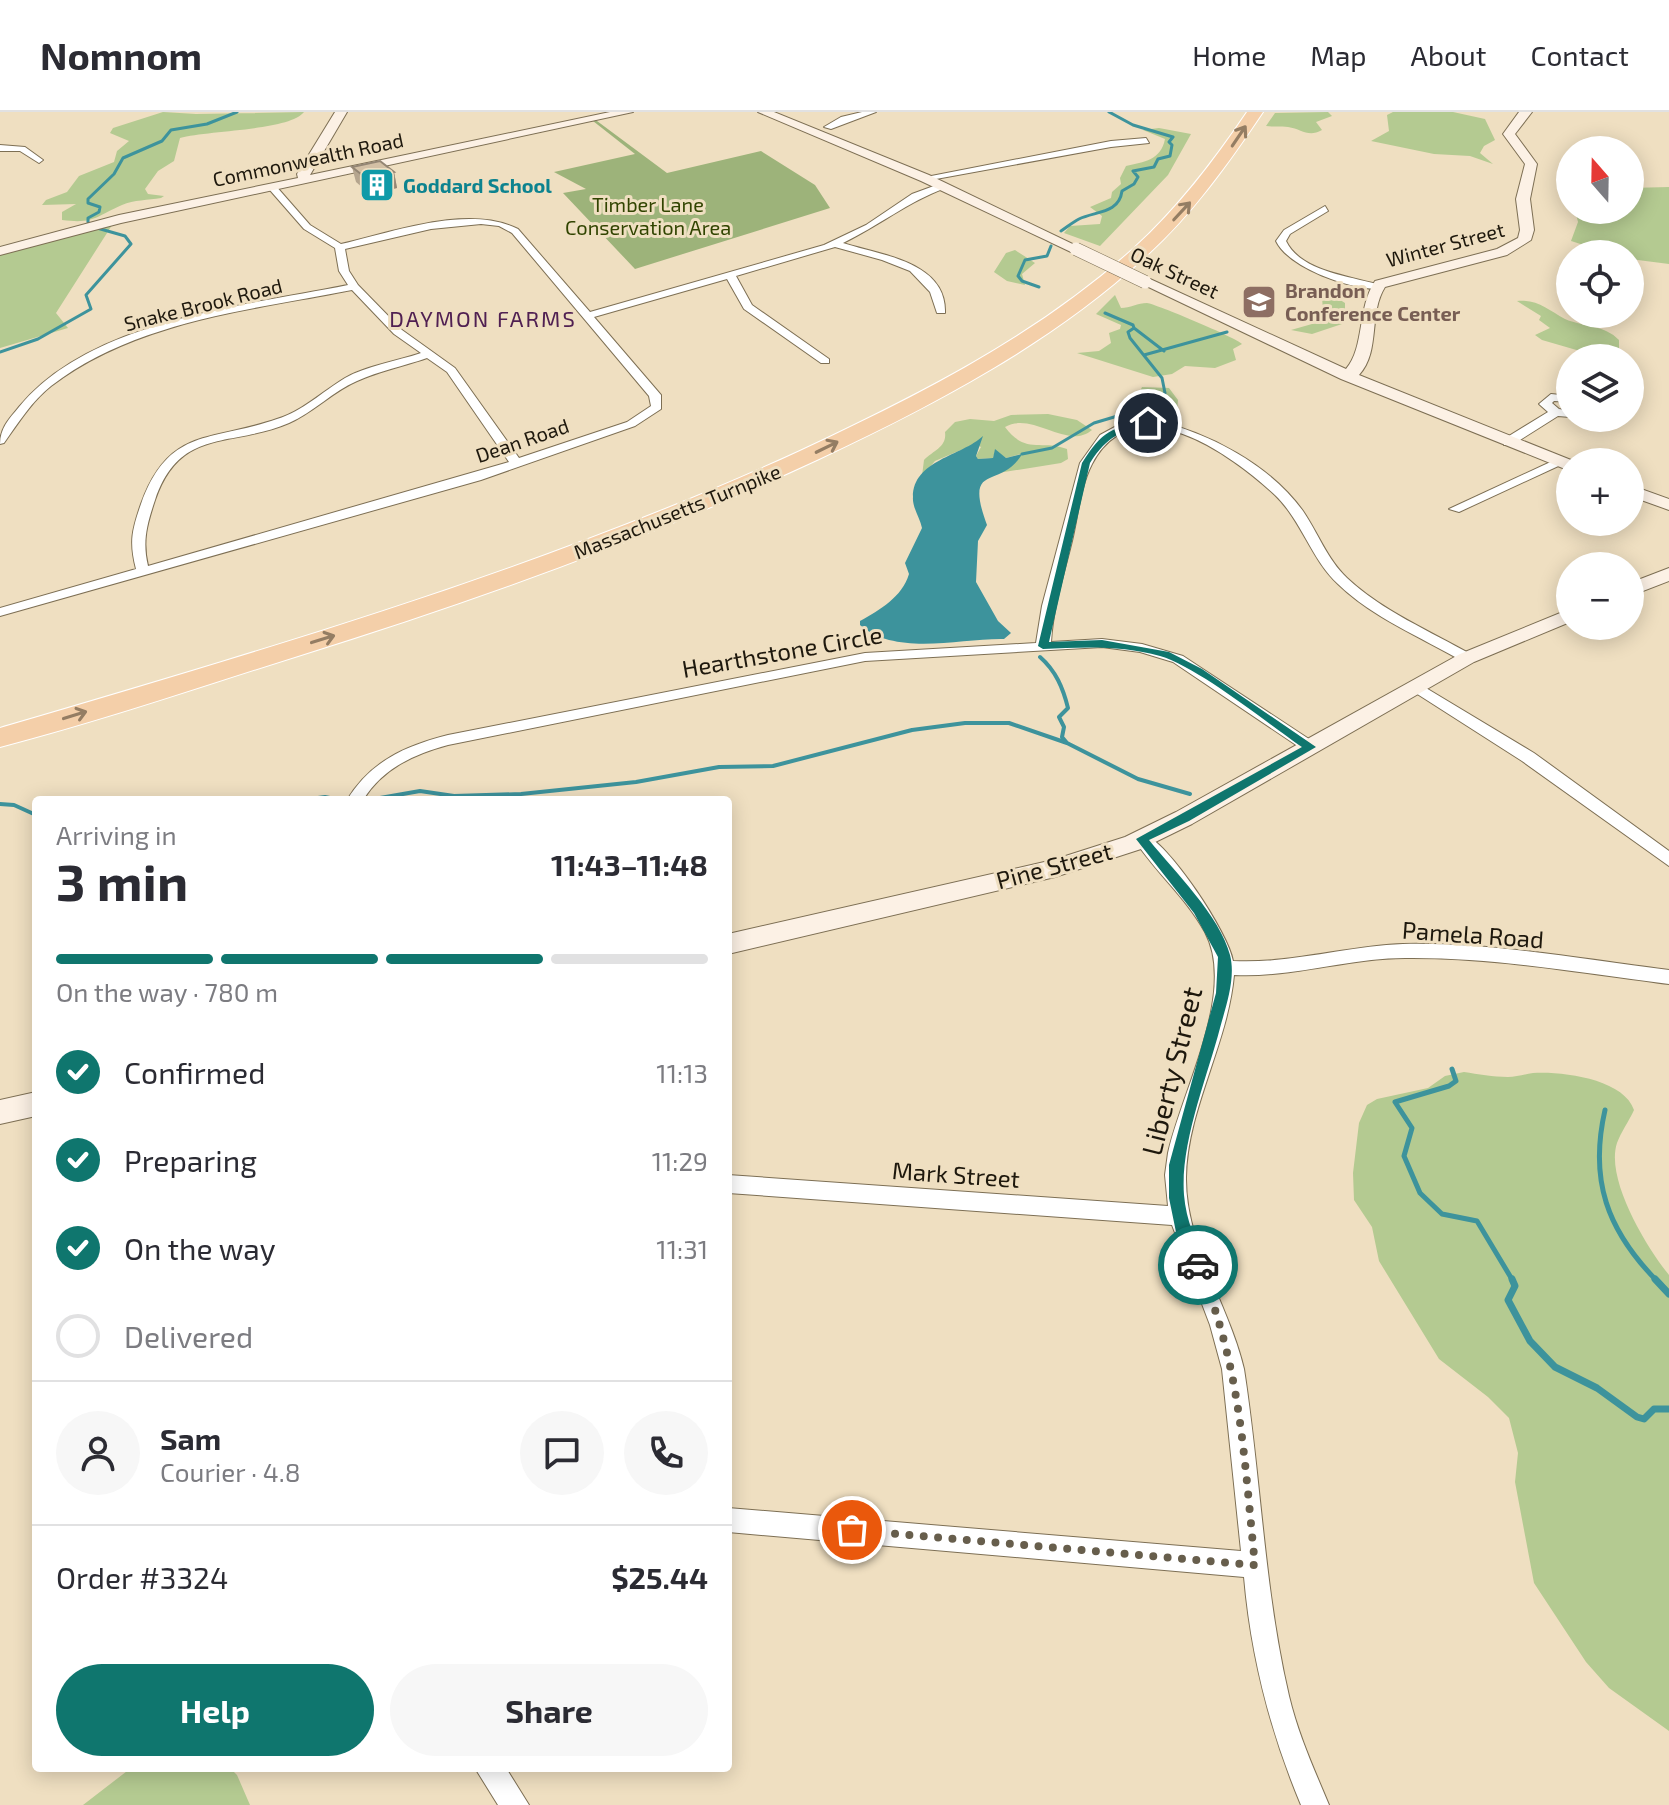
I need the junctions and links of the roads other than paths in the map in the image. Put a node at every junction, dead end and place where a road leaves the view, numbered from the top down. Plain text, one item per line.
1 (341, 112) edge
2 (627, 112) edge
3 (764, 112) edge
4 (872, 112) edge
5 (1255, 112) edge
6 (1526, 112) edge
7 (1226, 124) dead end
8 (828, 127) dead end
9 (1146, 141) dead end
10 (0, 148) edge
11 (39, 160) dead end
12 (925, 178) junction
13 (305, 180) junction
14 (942, 186) junction
15 (272, 187) junction
16 (1325, 209) dead end
17 (835, 244) junction
18 (340, 247) junction
19 (0, 251) edge
20 (729, 273) junction
21 (354, 287) junction
22 (1376, 287) junction
23 (941, 311) dead end
24 (588, 316) junction
25 (429, 354) junction
26 (825, 361) dead end
27 (1347, 376) junction
28 (1556, 399) edge
29 (1556, 412) joint
30 (0, 440) edge
31 (1508, 442) junction
32 (1556, 461) edge
33 (517, 464) junction
34 (1556, 468) edge
35 (1644, 495) edge
36 (1669, 505) edge
37 (1455, 509) dead end
38 (143, 571) junction
39 (1669, 574) edge
40 (1644, 584) edge
41 (0, 612) edge
42 (1556, 621) edge
43 (1043, 646) junction
44 (1467, 658) junction
45 (1416, 687) junction
46 (0, 716) edge
47 (0, 738) edge
48 (1310, 747) junction
49 (358, 796) edge
50 (1142, 839) junction
51 (1669, 860) edge
52 (732, 943) edge
53 (1226, 968) junction
54 (1669, 977) edge
55 (32, 1105) edge
56 (0, 1112) edge
57 (732, 1184) edge
58 (1181, 1216) junction
59 (732, 1520) edge
60 (1255, 1565) junction
61 (492, 1772) edge
62 (515, 1805) edge
63 (1315, 1805) edge

1 - 13 main road
2 - 13 main road, Commonwealth Road
3 - 12 main road, Oak Street
4 - 8 street
47 -> 5 highway, Massachusetts Turnpike
6 - 22 main road, Winter Street
7 - 46 highway, Massachusetts Turnpike
9 - 12 street
10 - 11 street
12 - 14 main road, Oak Street
13 - 15 main road, Commonwealth Road
14 - 17 street
14 - 27 main road, Oak Street, bridge
15 - 18 street
15 - 19 main road, Commonwealth Road
16 - 22 street
17 - 20 street
17 - 23 street
18 - 21 street
18 - 24 street, Dean Road
20 - 24 street
20 - 26 street
21 - 25 street
21 - 30 street, Snake Brook Road
22 - 27 main road, Winter Street
24 - 33 street, Dean Road
25 - 33 street
25 - 38 street
27 - 31 main road, Oak Street
28 - 29 street
29 - 31 street
31 - 32 main road, Oak Street
33 - 38 street, Dean Road
34 - 37 street
35 - 36 main road
38 - 41 street, Dean Road
39 - 40 main road
42 - 44 main road, Pine Street
43 - 44 street
43 - 48 street, Hearthstone Circle
43 - 49 street, Hearthstone Circle
44 - 45 main road, Pine Street
45 - 48 main road, Pine Street
45 - 51 street
48 - 50 main road, Pine Street
50 - 52 main road, Pine Street
50 - 53 street, Liberty Street
53 - 54 street, Pamela Road
53 - 58 street, Liberty Street
55 - 56 main road
57 - 58 street, Mark Street
58 - 60 street, Liberty Street
59 - 60 street
60 - 63 street, Liberty Street
61 - 62 street

